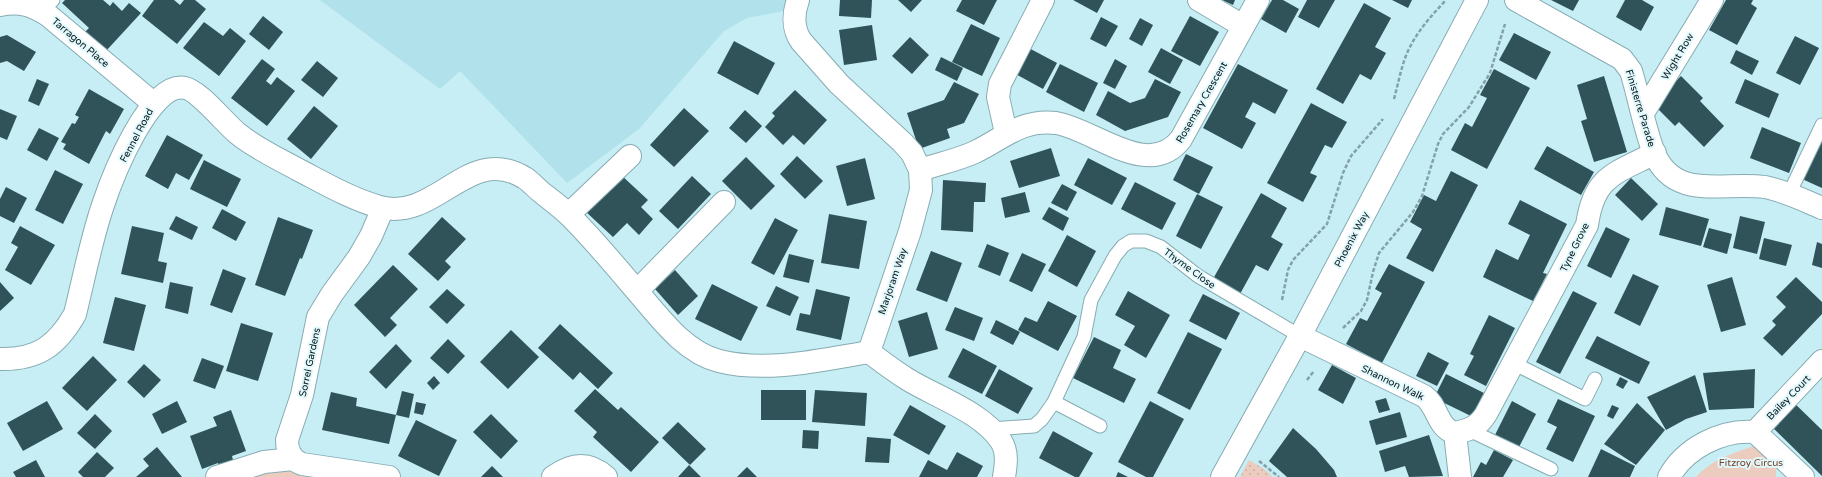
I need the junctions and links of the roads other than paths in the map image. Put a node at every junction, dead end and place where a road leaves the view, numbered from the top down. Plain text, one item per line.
1 (798, 0) edge
2 (1043, 0) edge
3 (1199, 0) edge
4 (1258, 0) edge
5 (1477, 0) edge
6 (1517, 0) edge
7 (1712, 0) edge
8 (0, 5) edge
9 (47, 6) edge
10 (1243, 26) junction
11 (153, 102) junction
12 (1643, 113) junction
13 (1822, 125) edge
14 (1006, 134) junction
15 (1655, 153) junction
16 (630, 156) dead end
17 (920, 170) junction
18 (1789, 194) junction
19 (724, 202) dead end
20 (383, 208) junction
21 (1822, 208) edge
22 (569, 214) junction
23 (637, 291) junction
24 (1300, 336) junction
25 (869, 352) junction
26 (0, 359) edge
27 (1822, 361) edge
28 (1513, 363) junction
29 (1595, 379) dead end
30 (1054, 402) junction
31 (1100, 426) dead end
32 (991, 428) junction
33 (1462, 432) junction
34 (1755, 432) junction
35 (293, 459) junction
36 (1551, 469) dead end
37 (217, 477) edge
38 (389, 477) edge
39 (553, 477) edge
40 (606, 477) edge
41 (1004, 477) edge
42 (1222, 477) edge
43 (1460, 477) edge
44 (1669, 477) edge
45 (1803, 477) edge

1 - 17 street, Marjoram Way
2 - 14 street
3 - 10 street
4 - 10 street, Rosemary Crescent
5 - 24 street, Phoenix Way
6 - 12 street, Finisterre Parade
7 - 12 street, Wight Row
8 - 9 street, Tarragon Place
9 - 11 street, Tarragon Place
10 - 14 street, Rosemary Crescent
11 - 20 street, Fennel Road
11 - 26 street, Fennel Road
12 - 15 street, Finisterre Parade
13 - 18 lane
14 - 17 street, Rosemary Crescent
15 - 18 street, Finisterre Parade
15 - 28 street, Tyne Grove
16 - 22 street
17 - 25 street, Marjoram Way
18 - 21 street, Finisterre Parade
19 - 23 street
20 - 22 street
20 - 35 street, Sorrel Gardens
22 - 23 street
23 - 25 street
24 - 30 lane, Thyme Close
24 - 33 street, Shannon Walk
24 - 42 street, Phoenix Way
25 - 32 street
27 - 34 street, Bailey Court
28 - 29 lane
28 - 33 street, Tyne Grove
30 - 31 lane
30 - 32 lane, Thyme Close
32 - 41 street
33 - 36 lane
33 - 43 street
34 - 44 street
34 - 45 street
35 - 37 street
35 - 38 street
39 - 40 street

